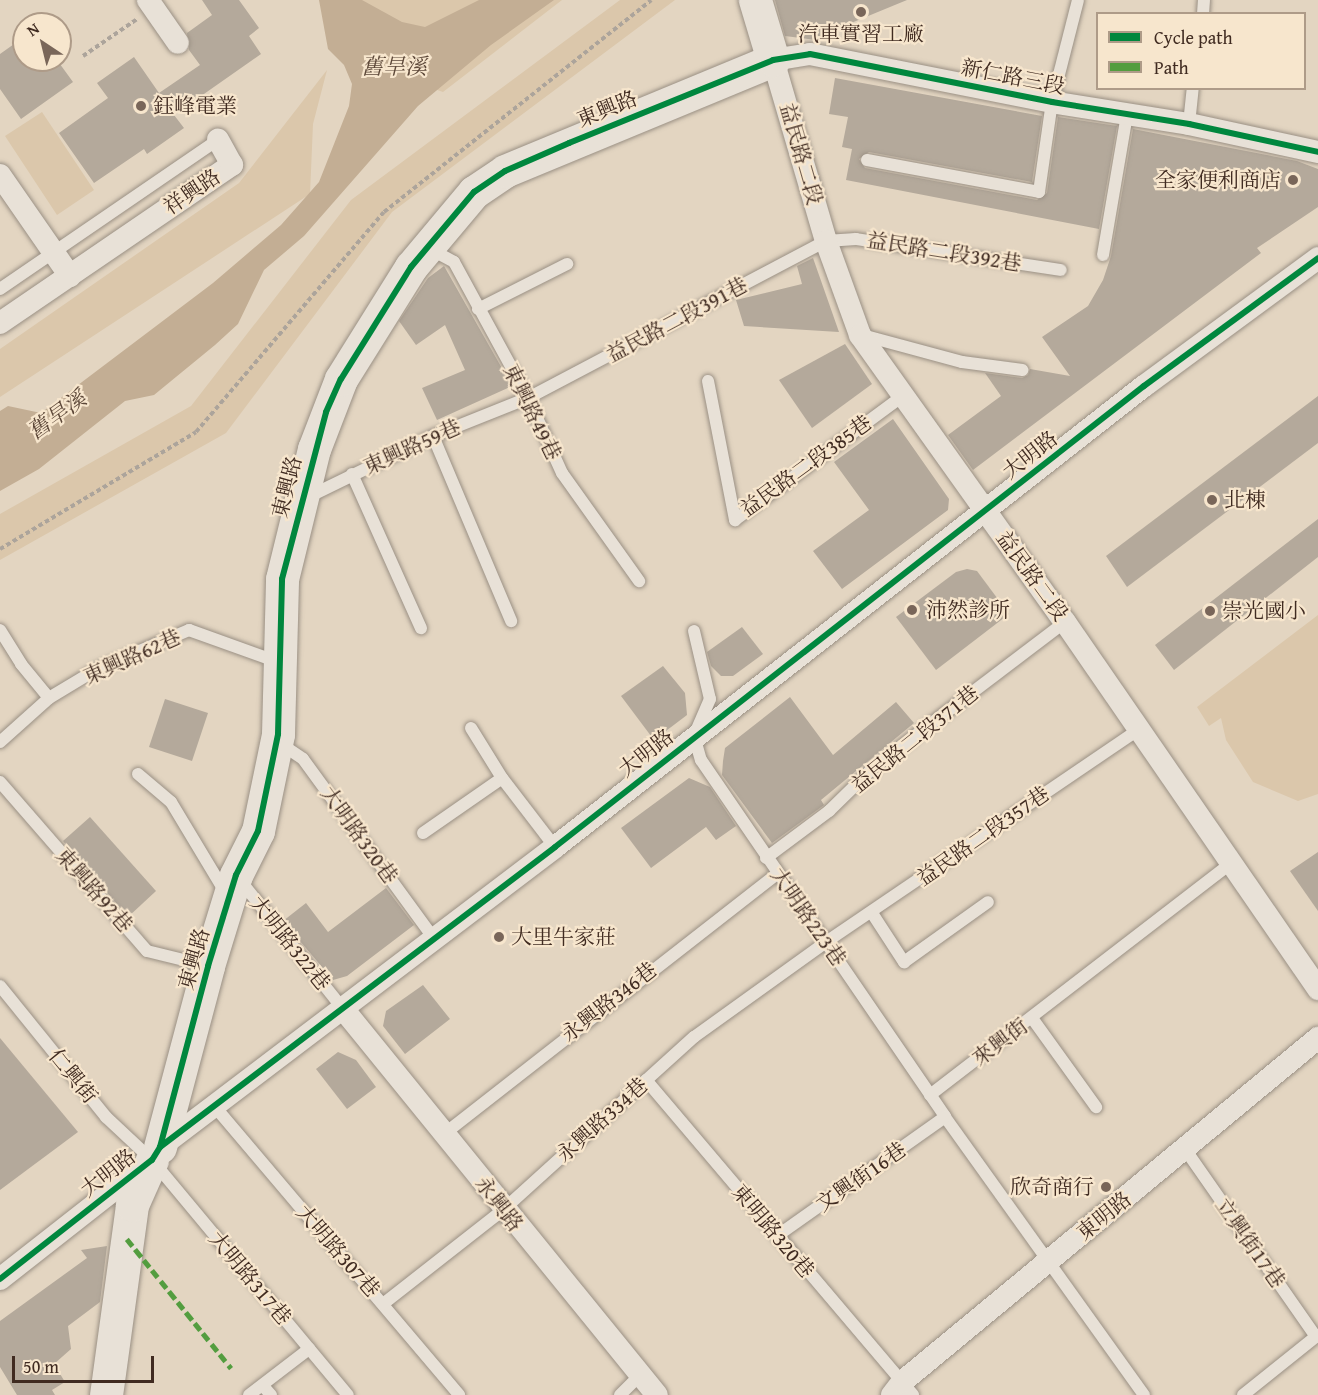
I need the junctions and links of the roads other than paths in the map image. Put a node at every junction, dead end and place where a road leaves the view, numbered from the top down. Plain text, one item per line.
1 (755, 0) edge
2 (1078, 0) edge
3 (151, 4) edge
4 (178, 43) dead end
5 (773, 60) junction
6 (1193, 90) edge
7 (1052, 102) junction
8 (1126, 114) junction
9 (1189, 124) junction
10 (218, 140) joint
11 (1318, 152) edge
12 (867, 160) dead end
13 (0, 175) edge
14 (826, 241) junction
15 (426, 247) junction
16 (53, 252) junction
17 (1103, 255) dead end
18 (1318, 258) edge
19 (567, 264) dead end
20 (1061, 270) dead end
21 (70, 276) junction
22 (0, 289) edge
23 (478, 309) junction
24 (0, 323) edge
25 (860, 335) junction
26 (1022, 370) dead end
27 (708, 381) dead end
28 (901, 397) junction
29 (528, 398) junction
30 (433, 436) junction
31 (352, 474) junction
32 (300, 501) junction
33 (985, 512) junction
34 (639, 581) dead end
35 (511, 621) dead end
36 (1065, 622) junction
37 (421, 628) dead end
38 (0, 630) edge
39 (694, 631) dead end
40 (279, 663) junction
41 (49, 698) junction
42 (471, 728) dead end
43 (1139, 729) junction
44 (694, 736) junction
45 (277, 741) junction
46 (0, 742) edge
47 (138, 774) dead end
48 (502, 778) junction
49 (0, 782) edge
50 (423, 833) dead end
51 (555, 847) junction
52 (766, 858) junction
53 (1230, 864) junction
54 (777, 874) junction
55 (233, 887) junction
56 (988, 902) dead end
57 (872, 913) junction
58 (433, 937) junction
59 (826, 942) junction
60 (208, 966) junction
61 (0, 986) edge
62 (1318, 989) edge
63 (344, 1010) junction
64 (1032, 1018) junction
65 (1318, 1038) edge
66 (646, 1080) junction
67 (930, 1095) junction
68 (1096, 1107) dead end
69 (216, 1108) junction
70 (945, 1117) junction
71 (444, 1134) junction
72 (1185, 1149) junction
73 (156, 1154) junction
74 (503, 1210) junction
75 (777, 1236) junction
76 (1050, 1260) junction
77 (0, 1279) edge
78 (383, 1304) junction
79 (1317, 1336) edge
80 (309, 1348) junction
81 (639, 1376) junction
82 (267, 1390) edge
83 (902, 1391) edge
84 (106, 1395) edge
85 (249, 1395) edge
86 (348, 1395) edge
87 (459, 1395) edge
88 (620, 1395) edge
89 (657, 1395) edge
90 (1144, 1395) edge
91 (1243, 1395) edge

1 - 5 street, 益民路二段
2 - 7 lane
3 - 4 street
5 - 7 street, 新仁路三段
5 - 14 street, 益民路二段
5 - 15 street, 東興路
6 - 9 lane
7 - 8 street, 新仁路三段
7 - 12 lane
8 - 9 street, 新仁路三段
8 - 17 lane
9 - 11 street, 新仁路三段
10 - 16 lane, 祥興路
10 - 21 street, 祥興路
13 - 16 street
14 - 20 lane, 益民路二段392巷
14 - 25 street, 益民路二段
14 - 29 lane, 益民路二段391巷
15 - 23 lane, 東興路49巷
15 - 32 street, 東興路
16 - 21 street
16 - 22 lane, 祥興路
18 - 33 street, 大明路
19 - 23 lane
21 - 24 street, 祥興路
23 - 29 lane, 東興路49巷
25 - 26 lane
25 - 28 street, 益民路二段
27 - 28 lane, 益民路二段385巷
28 - 33 street, 益民路二段
29 - 30 lane, 東興路59巷
29 - 34 lane, 東興路49巷
30 - 31 lane, 東興路59巷
30 - 35 lane
31 - 32 lane, 東興路59巷
31 - 37 lane
32 - 40 street, 東興路
33 - 36 street, 益民路二段
33 - 44 street, 大明路
36 - 43 street, 益民路二段
36 - 52 lane, 益民路二段371巷
38 - 41 lane
39 - 44 lane
40 - 41 lane, 東興路62巷
40 - 45 street, 東興路
41 - 46 lane, 東興路62巷
42 - 48 lane
43 - 53 street, 益民路二段
43 - 57 lane, 益民路二段357巷
44 - 51 street, 大明路
44 - 52 lane, 大明路223巷
45 - 55 street, 東興路
45 - 58 lane, 大明路320巷
47 - 55 lane, 大明路322巷
48 - 50 lane
48 - 51 lane
49 - 60 lane, 東興路92巷
51 - 58 street, 大明路
52 - 54 lane, 大明路223巷
53 - 62 street, 益民路二段
53 - 64 lane, 來興街
54 - 59 lane, 大明路223巷
54 - 71 lane, 永興路346巷
55 - 60 street, 東興路
55 - 63 lane, 大明路322巷
56 - 57 lane
57 - 59 lane, 益民路二段357巷
58 - 63 street, 大明路
59 - 66 lane, 永興路334巷
59 - 67 lane, 大明路223巷
60 - 73 street, 東興路
61 - 73 lane, 仁興街
63 - 69 street, 大明路
63 - 71 street, 永興路
64 - 67 lane, 來興街
64 - 68 lane
65 - 72 street, 東明路
66 - 74 lane, 永興路334巷
66 - 75 lane, 東明路320巷
67 - 70 lane
69 - 73 street, 大明路
69 - 78 lane, 大明路307巷
70 - 75 lane, 文興街16巷
70 - 76 lane
71 - 74 street, 永興路
72 - 76 street, 東明路
72 - 79 lane, 立興街17巷
73 - 77 street, 大明路
73 - 80 lane, 大明路317巷
73 - 84 street, 東興路
74 - 78 lane, 永興路334巷
74 - 81 street, 永興路
75 - 83 lane, 東明路320巷
76 - 83 street, 東明路
76 - 90 lane
78 - 87 lane, 大明路307巷
79 - 91 lane
80 - 82 lane
80 - 86 lane, 大明路317巷
81 - 88 lane
81 - 89 street, 永興路
82 - 85 lane

